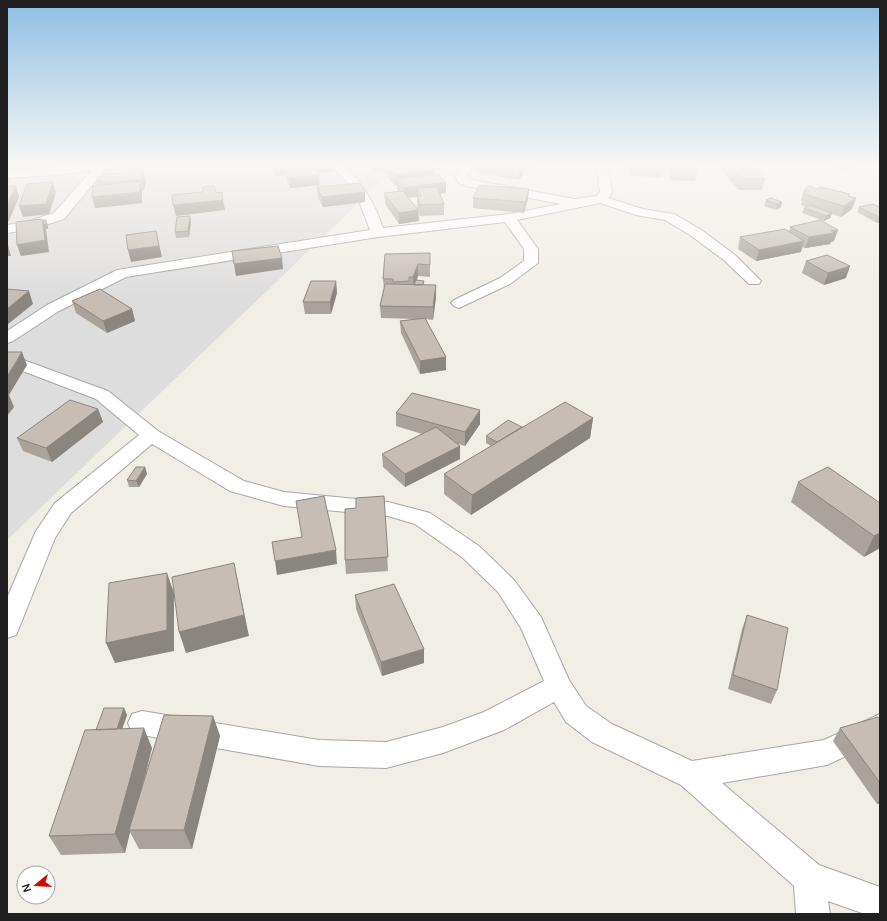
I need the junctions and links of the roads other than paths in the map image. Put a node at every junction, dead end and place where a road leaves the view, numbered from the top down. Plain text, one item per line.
1 (65, 209) edge
2 (369, 209) edge
3 (557, 209) edge
4 (631, 209) edge
5 (509, 218) junction
6 (7, 229) edge
7 (378, 233) junction
8 (754, 281) dead end
9 (459, 303) dead end
10 (7, 338) edge
11 (7, 359) edge
12 (151, 435) junction
13 (7, 628) edge
14 (559, 686) junction
15 (142, 723) dead end
16 (880, 726) edge
17 (691, 775) junction
18 (809, 878) junction
19 (880, 903) edge
20 (813, 914) edge

1 - 6 street
2 - 7 street
3 - 5 street
4 - 8 street
5 - 7 street
5 - 9 street
7 - 10 street
11 - 12 street
12 - 13 street
12 - 14 street
14 - 15 street
14 - 17 street
16 - 17 street
17 - 18 street
18 - 19 street
18 - 20 street

